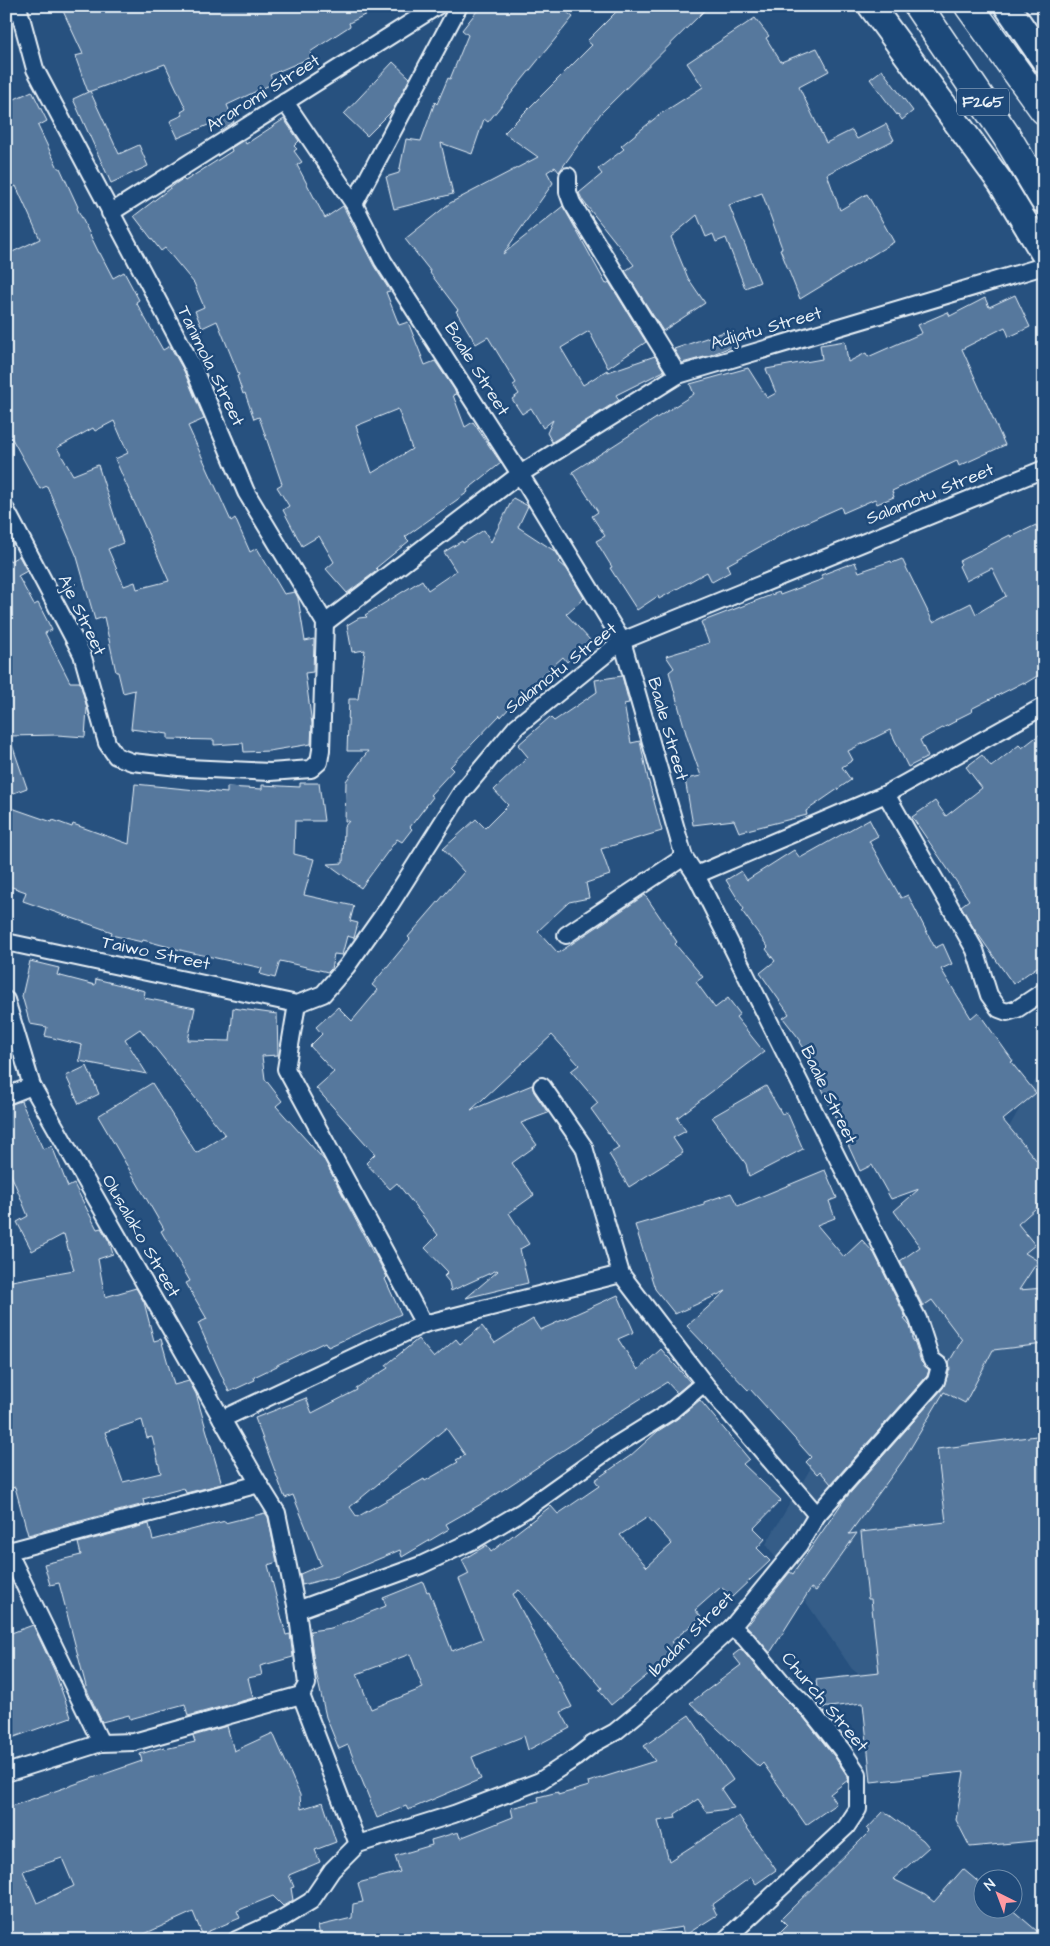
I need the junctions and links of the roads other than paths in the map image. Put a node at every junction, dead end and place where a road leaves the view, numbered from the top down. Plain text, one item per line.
1 (18, 6) edge
2 (437, 6) edge
3 (459, 6) edge
4 (871, 6) edge
5 (918, 6) edge
6 (969, 6) edge
7 (1007, 6) edge
8 (1044, 60) edge
9 (285, 102) junction
10 (1044, 110) edge
11 (568, 176) dead end
12 (1044, 199) edge
13 (354, 204) junction
14 (110, 212) junction
15 (1044, 254) edge
16 (1044, 266) edge
17 (678, 375) junction
18 (1044, 469) edge
19 (520, 474) junction
20 (6, 510) edge
21 (325, 623) junction
22 (622, 641) junction
23 (1044, 706) edge
24 (886, 794) junction
25 (684, 856) junction
26 (696, 875) junction
27 (566, 935) dead end
28 (6, 942) edge
29 (1044, 991) edge
30 (6, 1000) edge
31 (296, 1004) junction
32 (32, 1086) junction
33 (542, 1086) dead end
34 (6, 1096) edge
35 (620, 1274) junction
36 (424, 1324) junction
37 (704, 1383) junction
38 (922, 1395) joint
39 (222, 1420) junction
40 (258, 1484) junction
41 (817, 1516) junction
42 (8, 1549) edge
43 (297, 1610) junction
44 (732, 1626) junction
45 (301, 1695) junction
46 (101, 1743) junction
47 (6, 1773) edge
48 (358, 1844) junction
49 (236, 1940) edge
50 (725, 1940) edge

1 - 14 street, Tanimola Street
2 - 9 street, Araromi Street
3 - 13 street
4 - 15 main road
5 - 12 highway, F265
6 - 10 highway, F265
7 - 8 main road
9 - 13 street, Baale Street
9 - 14 street, Araromi Street
11 - 17 street
13 - 19 street, Baale Street
14 - 21 street, Tanimola Street
16 - 17 street, Adijatu Street
17 - 19 street, Adijatu Street
18 - 22 street, Salamotu Street
19 - 21 street, Adijatu Street
19 - 22 street, Baale Street
20 - 21 street, Aje Street
22 - 25 street, Baale Street
22 - 31 street, Salamotu Street
23 - 24 street
24 - 26 street
24 - 29 street
25 - 26 street, Baale Street
25 - 27 street
26 - 38 street, Baale Street
28 - 31 street, Taiwo Street
30 - 32 street, Olusalako Street
31 - 36 street
32 - 34 street
32 - 39 street, Olusalako Street
33 - 35 street
35 - 36 street
35 - 37 street
36 - 39 street
37 - 41 street
37 - 43 street
38 - 41 street, Ibadan Street
39 - 40 street, Olusalako Street
40 - 42 street
40 - 43 street, Olusalako Street
41 - 44 street, Ibadan Street
42 - 46 street
43 - 45 street, Olusalako Street
44 - 48 street, Ibadan Street
44 - 50 street, Church Street
45 - 46 street
45 - 48 street
46 - 47 street
48 - 49 street

